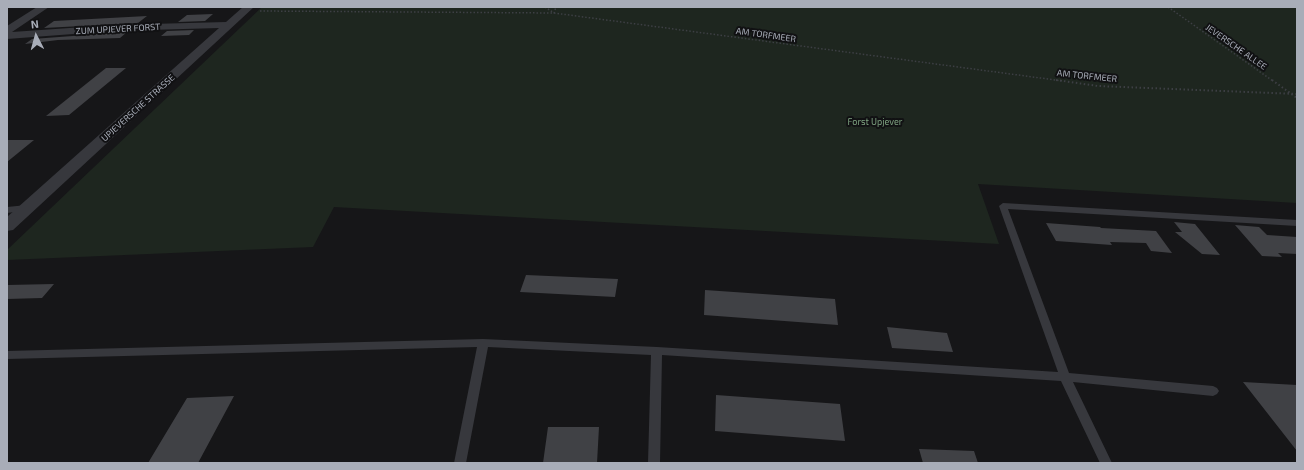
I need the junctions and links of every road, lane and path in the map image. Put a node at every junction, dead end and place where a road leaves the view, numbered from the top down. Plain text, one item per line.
1 (44, 7) edge
2 (544, 7) edge
3 (556, 7) edge
4 (1168, 7) edge
5 (246, 9) edge
6 (554, 13) junction
7 (230, 25) junction
8 (7, 31) edge
9 (7, 36) edge
10 (1291, 94) junction
11 (1297, 94) edge
12 (1297, 98) edge
13 (27, 208) junction
14 (7, 210) edge
15 (1297, 223) edge
16 (7, 226) edge
17 (484, 343) junction
18 (657, 351) junction
19 (7, 355) edge
20 (1065, 377) junction
21 (1213, 391) dead end
22 (460, 463) edge
23 (654, 463) edge
24 (1106, 463) edge

1 - 8 street
2 - 6 path
3 - 6 path
4 - 10 path, JEVERSCHE ALLEE
5 - 6 path, AM TORFMEER
5 - 7 street, UPJEVERSCHE STRASSE
6 - 10 path, AM TORFMEER
7 - 9 street, ZUM UPJEVER FORST
7 - 13 street, UPJEVERSCHE STRASSE
10 - 11 path, AM TORFMEER
10 - 12 path, JEVERSCHE ALLEE
13 - 14 lane
13 - 16 street, UPJEVERSCHE STRASSE
15 - 20 lane
17 - 18 lane
17 - 19 lane
17 - 22 lane
18 - 20 lane
18 - 23 lane
20 - 21 lane
20 - 24 lane

